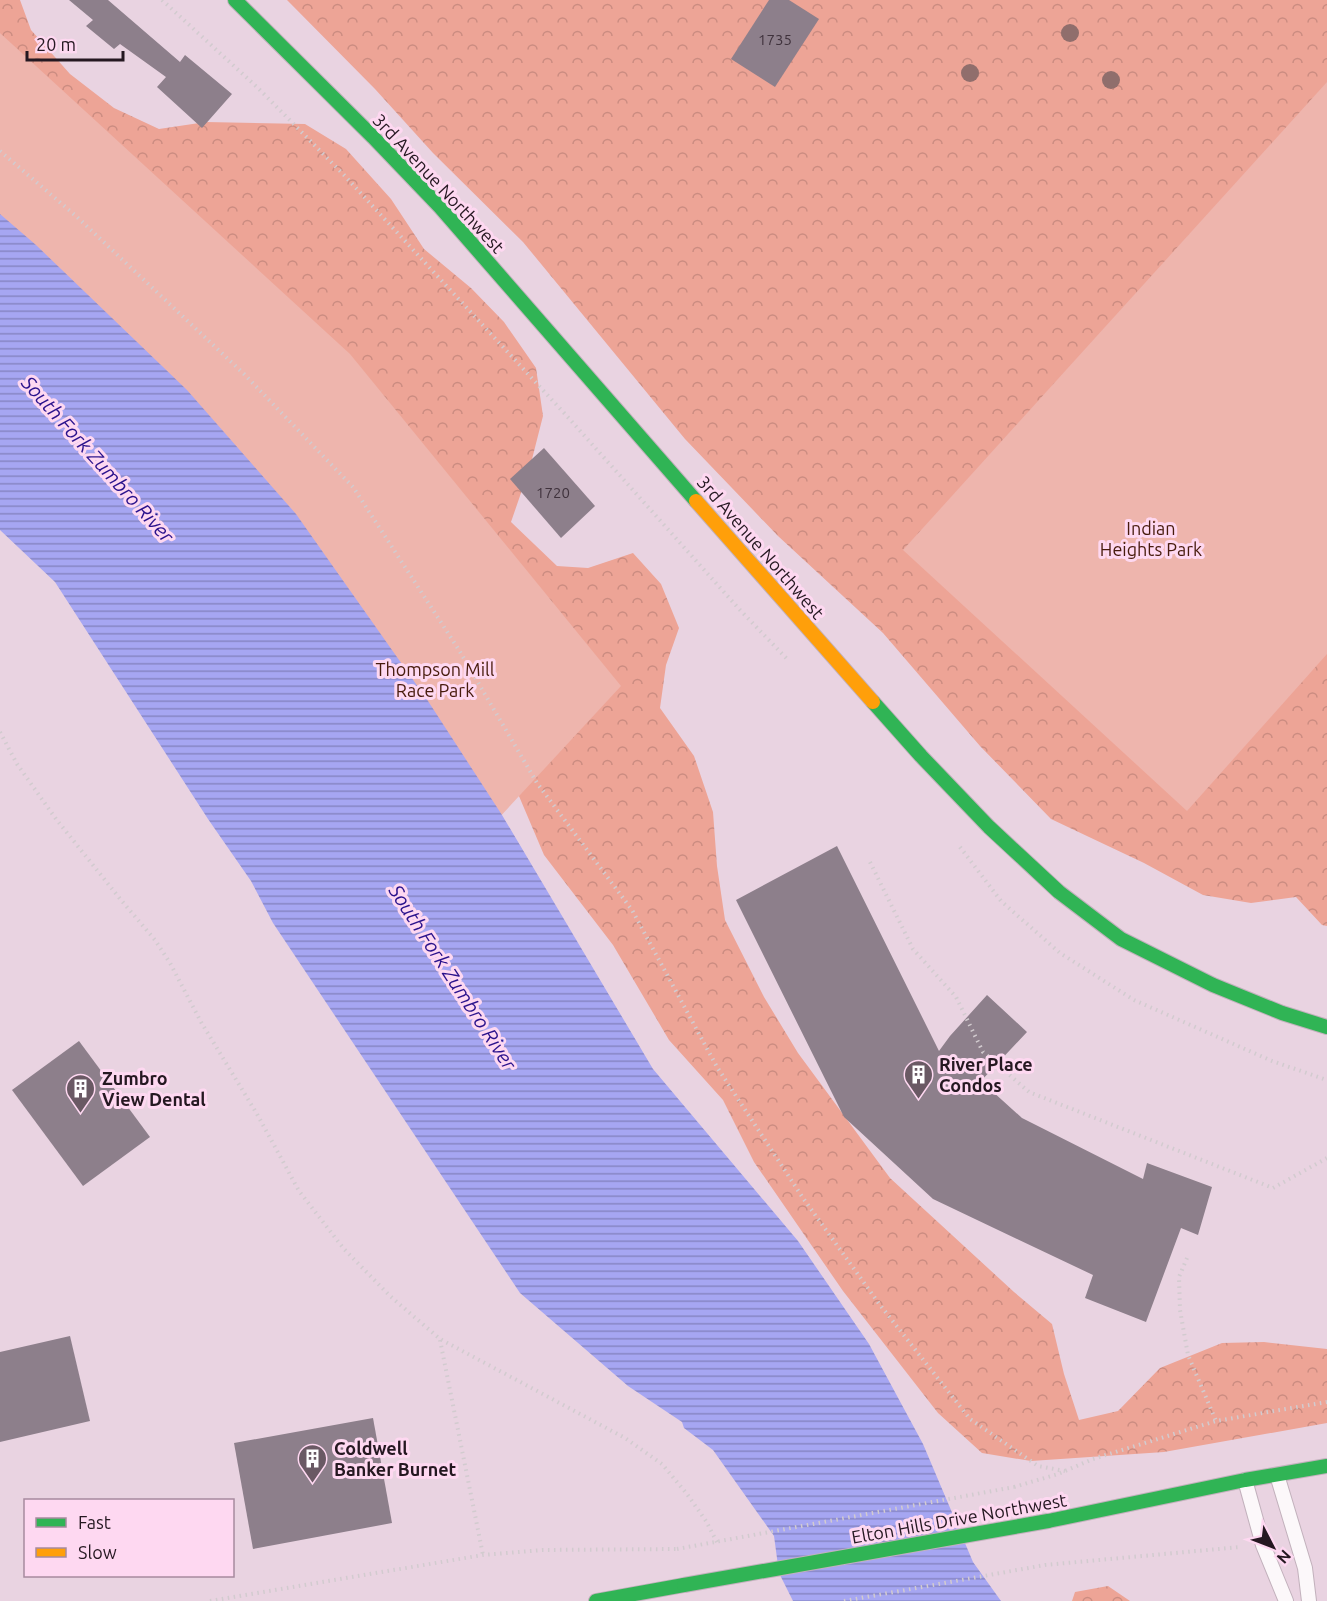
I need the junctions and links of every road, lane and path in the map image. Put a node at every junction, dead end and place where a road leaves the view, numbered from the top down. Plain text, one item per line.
1 (162, 0) edge
2 (235, 0) edge
3 (0, 151) edge
4 (740, 610) dead end
5 (0, 732) edge
6 (870, 862) dead end
7 (1327, 1027) edge
8 (1327, 1158) edge
9 (1187, 1258) dead end
10 (440, 1340) junction
11 (1327, 1402) edge
12 (1216, 1421) junction
13 (1327, 1466) edge
14 (1065, 1471) junction
15 (1277, 1475) junction
16 (1245, 1480) junction
17 (1263, 1545) junction
18 (721, 1551) dead end
19 (483, 1555) junction
20 (210, 1601) edge
21 (596, 1601) edge
22 (844, 1601) edge
23 (1286, 1601) edge
24 (1309, 1601) edge

1 - 4 path
2 - 7 main road, 3rd Avenue Northwest
3 - 14 path
5 - 10 path
6 - 8 path
9 - 12 path
10 - 18 path
10 - 19 path
11 - 12 path
12 - 14 path
13 - 15 main road, Elton Hills Drive Northwest
14 - 19 path, bridge
15 - 16 main road, Elton Hills Drive Northwest
15 - 24 lane
16 - 17 lane
16 - 21 main road, Elton Hills Drive Northwest, bridge
17 - 22 path
17 - 23 lane
19 - 20 path

